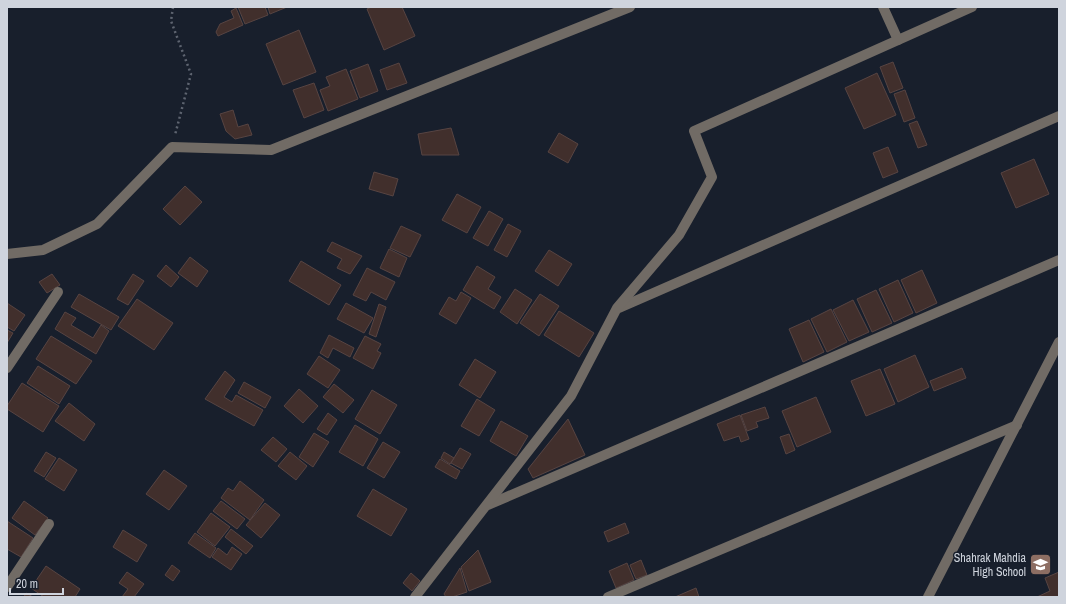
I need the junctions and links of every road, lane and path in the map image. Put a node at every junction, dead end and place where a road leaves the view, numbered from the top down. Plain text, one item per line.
1 (173, 7) edge
2 (630, 7) edge
3 (883, 7) edge
4 (972, 7) edge
5 (898, 40) junction
6 (1059, 116) edge
7 (172, 147) junction
8 (7, 254) edge
9 (1059, 260) edge
10 (58, 292) dead end
11 (617, 308) junction
12 (1059, 342) edge
13 (7, 368) edge
14 (1016, 425) junction
15 (486, 505) junction
16 (50, 524) dead end
17 (7, 586) edge
18 (415, 597) edge
19 (608, 597) edge
20 (928, 597) edge

1 - 7 path
2 - 7 street
3 - 5 street
4 - 5 street
5 - 11 street
6 - 11 street
7 - 8 street
9 - 15 street
10 - 13 street
11 - 15 street
12 - 14 street
14 - 19 street
14 - 20 street
15 - 18 street
16 - 17 street

